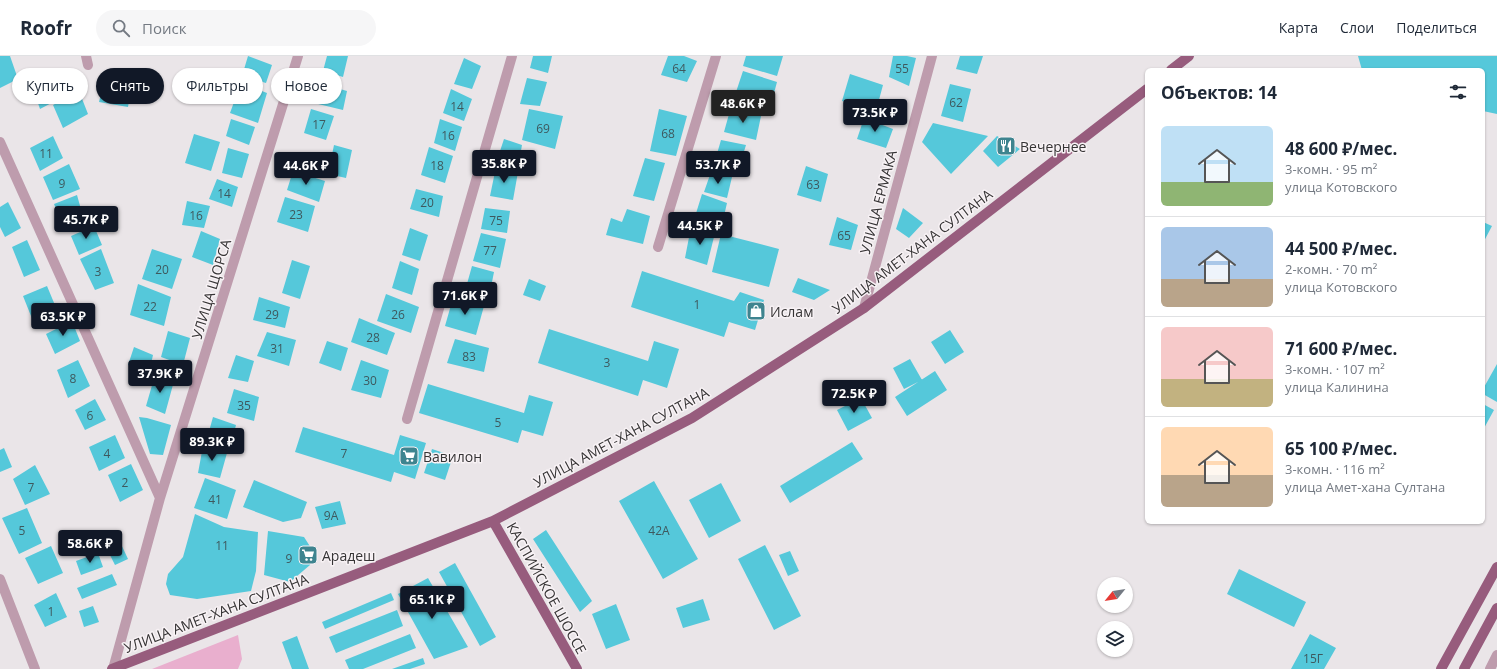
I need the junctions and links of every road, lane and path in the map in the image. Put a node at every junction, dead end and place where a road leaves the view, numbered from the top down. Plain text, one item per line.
1 (298, 56) edge
2 (512, 56) edge
3 (716, 56) edge
4 (932, 56) edge
5 (1190, 56) edge
6 (1174, 68) edge
7 (1145, 91) edge
8 (0, 142) edge
9 (658, 247) dead end
10 (864, 308) junction
11 (407, 419) dead end
12 (160, 498) junction
13 (493, 521) junction
14 (1497, 567) edge
15 (0, 579) edge
16 (1497, 608) edge
17 (1497, 655) edge
18 (35, 669) edge
19 (112, 669) edge
20 (577, 669) edge
21 (1441, 669) edge
22 (1464, 669) edge
23 (1490, 669) edge

1 - 12 street, УЛИЦА ЩОРСА
2 - 11 street
3 - 9 street
4 - 10 street, УЛИЦА ЕРМАКА
5 - 6 main road
7 - 10 main road, УЛИЦА АМЕТ-ХАНА СУЛТАНА
8 - 12 street
10 - 13 main road, УЛИЦА АМЕТ-ХАНА СУЛТАНА
12 - 19 street, УЛИЦА ЩОРСА
13 - 19 main road, УЛИЦА АМЕТ-ХАНА СУЛТАНА
13 - 20 main road, КАСПИЙСКОЕ ШОССЕ
14 - 21 main road
15 - 18 street
16 - 22 main road
17 - 23 street

